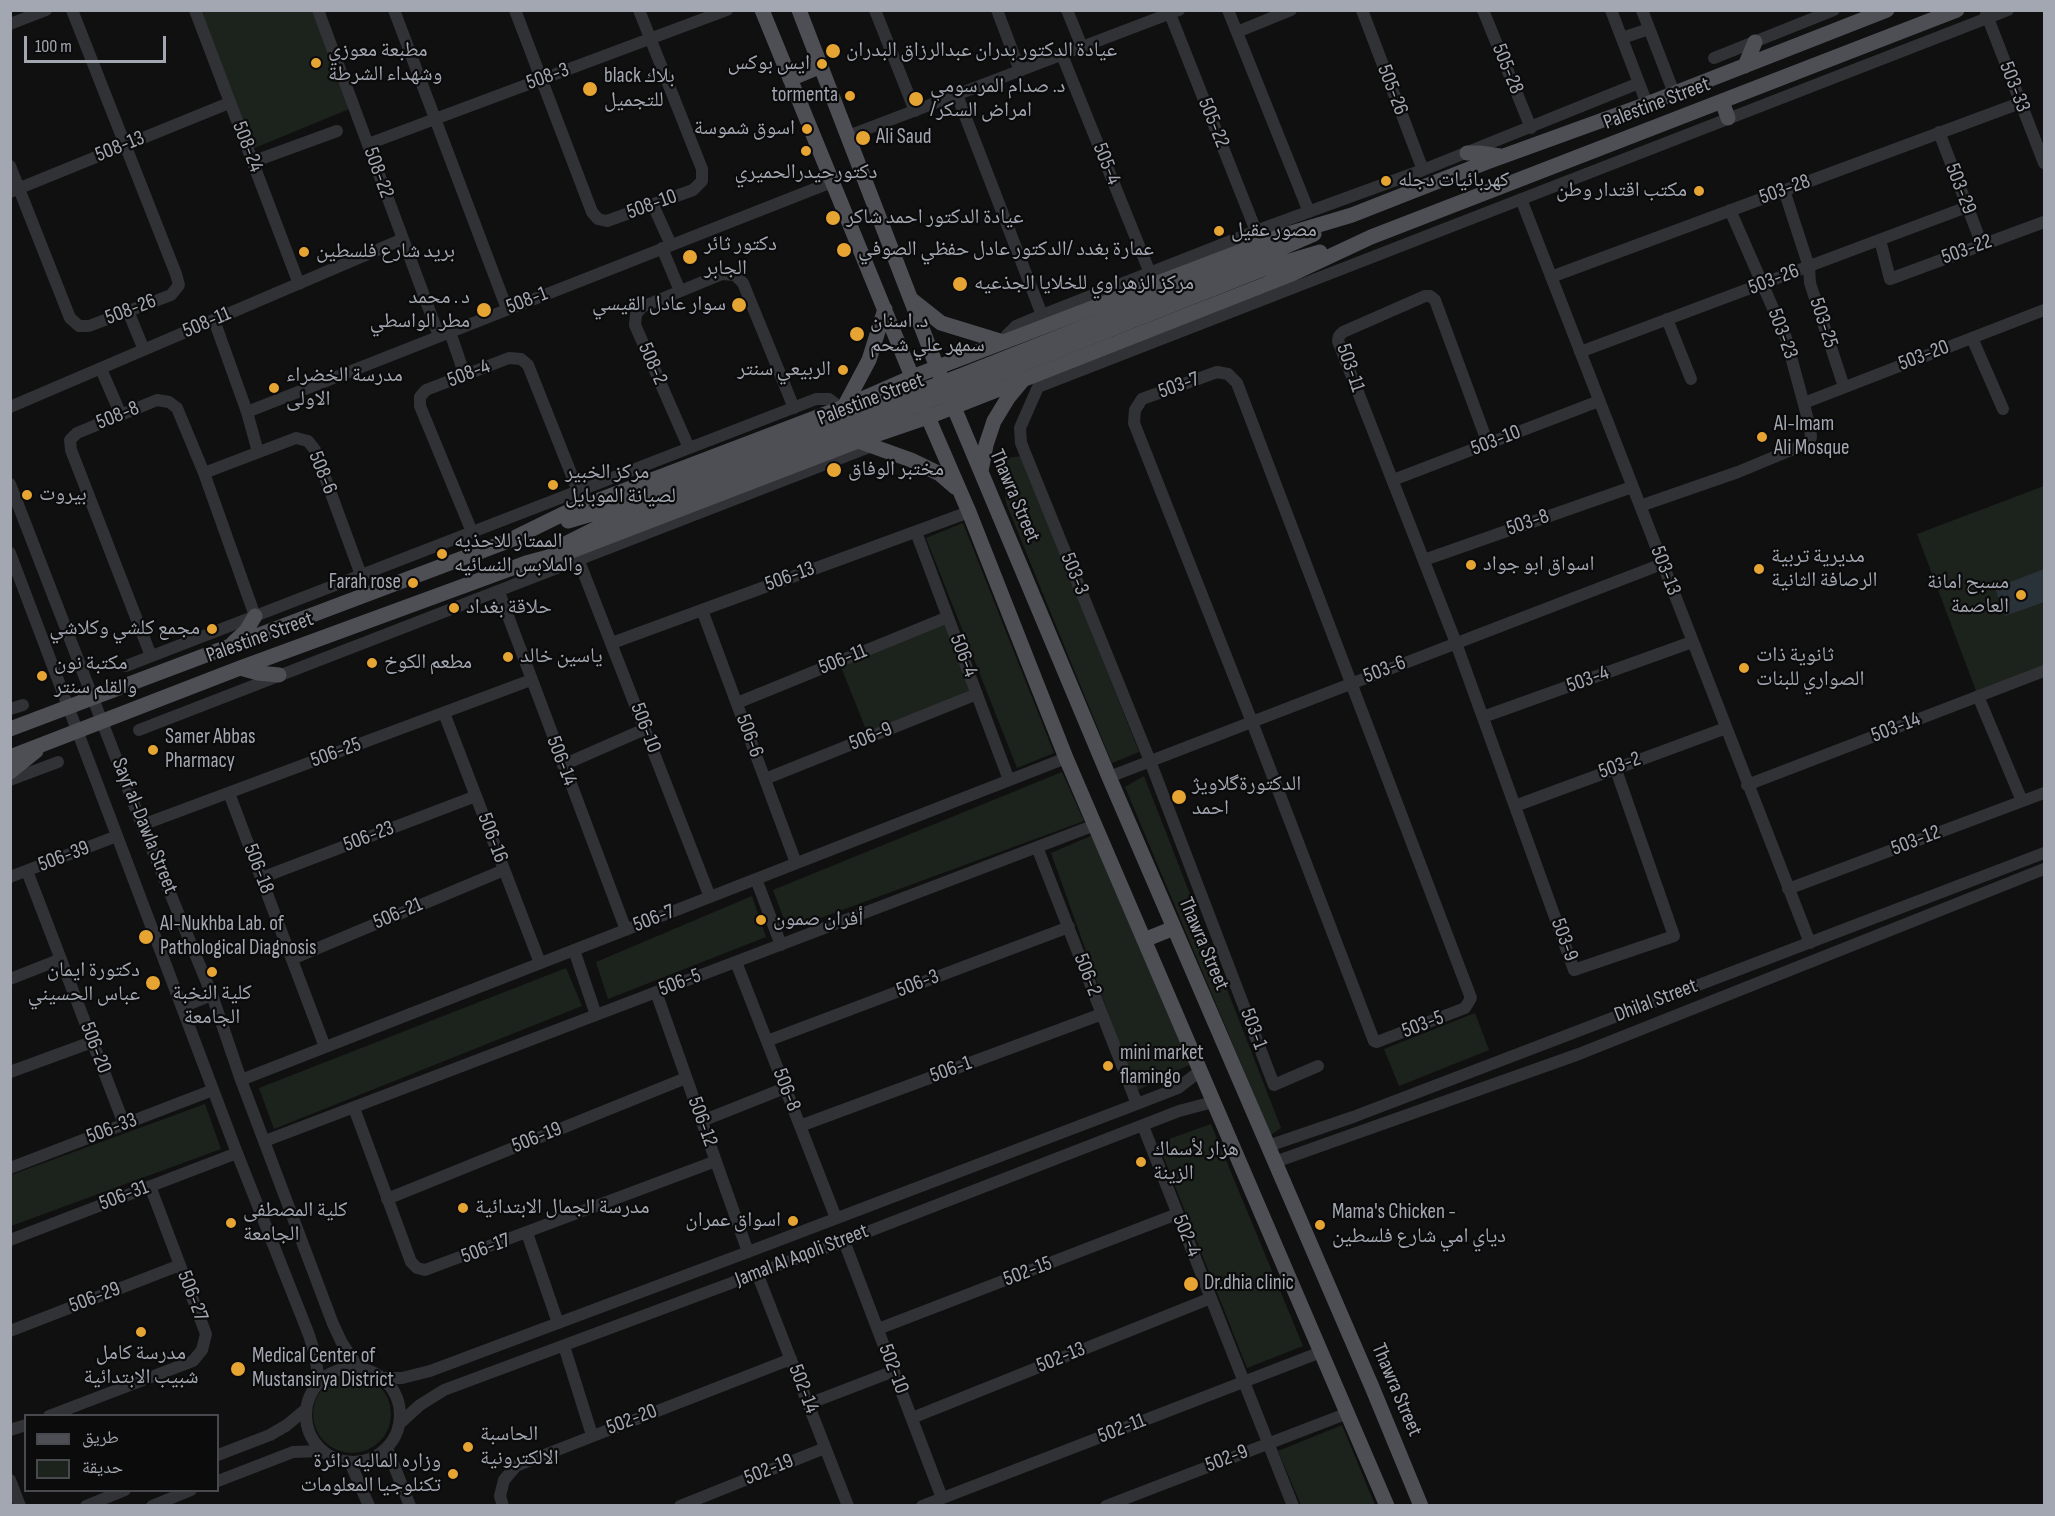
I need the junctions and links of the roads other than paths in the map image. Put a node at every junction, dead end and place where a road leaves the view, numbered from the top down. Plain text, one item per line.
1 (46, 10) edge
2 (72, 10) edge
3 (195, 10) edge
4 (318, 10) edge
5 (394, 10) edge
6 (515, 10) edge
7 (639, 10) edge
8 (728, 10) edge
9 (762, 10) edge
10 (799, 10) edge
11 (874, 10) edge
12 (997, 10) edge
13 (1067, 10) edge
14 (1228, 10) edge
15 (1291, 10) edge
16 (1362, 10) edge
17 (1483, 10) edge
18 (1611, 10) edge
19 (1642, 10) edge
20 (1834, 10) edge
21 (1887, 10) edge
22 (1957, 10) edge
23 (2008, 10) edge
24 (1174, 12) edge
25 (1987, 14) edge
26 (10, 24) edge
27 (1649, 29) junction
28 (1237, 32) junction
29 (650, 39) junction
30 (1622, 39) junction
31 (1755, 42) junction
32 (1082, 47) junction
33 (1062, 55) junction
34 (1714, 58) dead end
35 (821, 66) junction
36 (1745, 66) junction
37 (1020, 71) junction
38 (790, 79) junction
39 (541, 80) junction
40 (1639, 83) junction
41 (1674, 93) junction
42 (957, 95) junction
43 (1722, 101) junction
44 (230, 103) junction
45 (2020, 103) junction
46 (1647, 104) junction
47 (915, 111) junction
48 (1728, 118) junction
49 (435, 119) junction
50 (1531, 128) junction
51 (338, 131) dead end
52 (1939, 132) junction
53 (848, 136) junction
54 (368, 144) junction
55 (125, 145) junction
56 (1467, 153) junction
57 (1503, 157) junction
58 (252, 162) junction
59 (2044, 163) edge
60 (10, 166) edge
61 (1423, 170) junction
62 (832, 182) junction
63 (15, 190) edge
64 (1784, 190) junction
65 (1521, 199) junction
66 (653, 205) junction
67 (1967, 207) junction
68 (1730, 210) junction
69 (1309, 212) junction
70 (1352, 215) junction
71 (2044, 222) edge
72 (1256, 231) junction
73 (1371, 237) junction
74 (403, 239) junction
75 (1880, 240) junction
76 (1982, 245) junction
77 (667, 247) junction
78 (1260, 264) junction
79 (1809, 267) junction
80 (1150, 273) junction
81 (1551, 277) junction
82 (299, 284) junction
83 (1762, 284) junction
84 (680, 291) junction
85 (912, 299) junction
86 (507, 309) junction
87 (885, 309) junction
88 (2044, 310) edge
89 (128, 311) junction
90 (1042, 315) junction
91 (214, 320) junction
92 (1667, 320) junction
93 (444, 334) junction
94 (1972, 338) junction
95 (1003, 342) junction
96 (144, 350) junction
97 (1580, 352) junction
98 (101, 369) junction
99 (939, 371) junction
100 (465, 376) junction
101 (1024, 379) junction
102 (1691, 379) dead end
103 (914, 381) junction
104 (1844, 387) junction
105 (1599, 401) junction
106 (952, 402) junction
107 (1804, 403) junction
108 (10, 407) edge
109 (794, 408) junction
110 (843, 408) junction
111 (2003, 409) dead end
112 (247, 412) junction
113 (926, 412) junction
114 (121, 415) junction
115 (865, 444) junction
116 (1488, 444) junction
117 (689, 448) junction
118 (258, 452) junction
119 (981, 471) junction
120 (204, 473) junction
121 (1393, 480) junction
122 (10, 484) edge
123 (1632, 487) junction
124 (958, 489) junction
125 (578, 491) junction
126 (1640, 506) junction
127 (969, 512) junction
128 (604, 517) junction
129 (472, 532) junction
130 (916, 532) junction
131 (516, 537) junction
132 (10, 553) edge
133 (1424, 560) junction
134 (579, 561) junction
135 (526, 563) junction
136 (1662, 564) junction
137 (361, 575) junction
138 (499, 592) junction
139 (702, 610) junction
140 (255, 616) junction
141 (948, 617) junction
142 (1692, 642) junction
143 (612, 643) junction
144 (1456, 643) junction
145 (228, 648) junction
146 (151, 656) junction
147 (126, 666) dead end
148 (240, 668) junction
149 (2044, 671) edge
150 (279, 675) junction
151 (531, 680) junction
152 (1352, 683) junction
153 (977, 694) junction
154 (1978, 696) junction
155 (94, 697) junction
156 (737, 703) junction
157 (23, 705) dead end
158 (68, 707) junction
159 (10, 709) edge
160 (444, 712) junction
161 (1483, 717) junction
162 (102, 721) junction
163 (1252, 722) junction
164 (12, 728) edge
165 (1726, 728) junction
166 (645, 729) junction
167 (139, 730) dead end
168 (77, 731) junction
169 (43, 744) junction
170 (10, 757) edge
171 (1066, 758) junction
172 (1150, 761) junction
173 (58, 762) dead end
174 (563, 765) junction
175 (1616, 767) junction
176 (10, 772) edge
177 (1109, 777) junction
178 (765, 779) junction
179 (10, 780) edge
180 (1009, 780) junction
181 (1748, 785) junction
182 (229, 793) junction
183 (2044, 793) edge
184 (476, 796) junction
185 (2022, 801) junction
186 (1515, 806) junction
187 (142, 825) junction
188 (1095, 825) junction
189 (117, 836) junction
190 (1037, 847) junction
191 (2044, 853) edge
192 (796, 863) junction
193 (2044, 869) edge
194 (504, 870) junction
195 (27, 871) junction
196 (10, 877) edge
197 (261, 878) junction
198 (756, 879) junction
199 (1788, 889) junction
200 (710, 897) junction
201 (1069, 927) junction
202 (1174, 928) junction
203 (626, 930) junction
204 (1144, 940) junction
205 (1810, 943) junction
206 (781, 945) junction
207 (574, 950) junction
208 (61, 959) junction
209 (292, 959) junction
210 (736, 962) junction
211 (540, 963) junction
212 (10, 979) edge
213 (656, 992) junction
214 (212, 995) junction
215 (182, 1007) junction
216 (1102, 1014) junction
217 (596, 1015) junction
218 (1572, 1033) junction
219 (767, 1041) junction
220 (92, 1042) junction
221 (325, 1047) junction
222 (1579, 1054) junction
223 (1318, 1066) dead end
224 (1200, 1071) junction
225 (10, 1072) edge
226 (686, 1078) junction
227 (241, 1080) junction
228 (785, 1088) junction
229 (213, 1090) junction
230 (1170, 1090) junction
231 (1213, 1102) junction
232 (1137, 1104) junction
233 (354, 1108) junction
234 (1179, 1112) junction
235 (702, 1121) junction
236 (124, 1124) junction
237 (800, 1126) junction
238 (1143, 1126) junction
239 (265, 1141) junction
240 (1268, 1146) junction
241 (237, 1153) junction
242 (716, 1161) junction
243 (1275, 1162) junction
244 (10, 1168) edge
245 (150, 1186) junction
246 (387, 1199) junction
247 (1177, 1214) junction
248 (836, 1218) junction
249 (527, 1233) junction
250 (10, 1240) edge
251 (844, 1241) junction
252 (748, 1252) junction
253 (180, 1265) junction
254 (757, 1273) junction
255 (1211, 1298) junction
256 (558, 1323) junction
257 (878, 1329) junction
258 (10, 1331) edge
259 (564, 1346) junction
260 (1322, 1352) junction
261 (791, 1359) junction
262 (358, 1367) junction
263 (894, 1371) junction
264 (384, 1378) junction
265 (320, 1381) junction
266 (1244, 1382) junction
267 (808, 1404) junction
268 (306, 1409) junction
269 (1348, 1413) junction
270 (54, 1414) edge
271 (912, 1418) junction
272 (399, 1424) junction
273 (592, 1435) junction
274 (1268, 1444) junction
275 (387, 1448) junction
276 (825, 1448) junction
277 (322, 1451) junction
278 (219, 1455) edge
279 (350, 1462) junction
280 (10, 1480) edge
281 (219, 1480) edge
282 (122, 1492) edge
283 (188, 1492) edge
284 (942, 1498) junction
285 (20, 1506) edge
286 (86, 1506) edge
287 (152, 1506) edge
288 (369, 1506) edge
289 (410, 1506) edge
290 (502, 1506) edge
291 (680, 1506) edge
292 (848, 1506) edge
293 (922, 1506) edge
294 (1106, 1506) edge
295 (1293, 1506) edge
296 (1387, 1506) edge
297 (1421, 1506) edge

1 - 26 street
2 - 55 street
3 - 44 street, 508-24
4 - 54 street, 508-22
5 - 49 street
6 - 39 street
7 - 29 street, 508-10
8 - 29 street, 508-3
9 - 38 main road
10 - 35 main road
11 - 47 street
12 - 37 street
13 - 32 street
14 - 28 street
15 - 28 street
16 - 61 street, 505-26
17 - 50 street, 505-28
18 - 30 street
19 - 27 street
20 - 31 street
21 - 36 main road, Palestine Street
22 - 43 main road, Palestine Street
23 - 25 street
24 - 32 street
24 - 72 street, 505-22
25 - 45 street, 503-33
25 - 48 street
27 - 30 street
27 - 41 street
28 - 69 street
29 - 39 street, 508-3
29 - 66 street, 508-10
30 - 40 street
31 - 34 street
31 - 36 main road
32 - 33 street
33 - 37 street
33 - 80 street, 505-4
35 - 38 main road
35 - 53 main road
36 - 41 main road, Palestine Street
37 - 42 street
38 - 62 main road
39 - 49 street, 508-3
39 - 66 street, 508-10
40 - 46 street
40 - 50 street
41 - 46 main road, Palestine Street
42 - 47 street
42 - 90 street
43 - 48 main road
43 - 73 main road, Palestine Street
44 - 55 street, 508-13
44 - 58 street, 508-24
45 - 52 street, 503-28
45 - 59 street, 503-33
46 - 57 main road, Palestine Street
47 - 53 street
48 - 65 street
49 - 54 street, 508-3
49 - 86 street
50 - 56 street
51 - 58 street
52 - 64 street, 503-28
52 - 67 street, 503-29
53 - 85 main road
54 - 74 street, 508-22
55 - 63 street, 508-13
55 - 89 street, 508-26
56 - 57 main road
56 - 61 street
57 - 70 main road, Palestine Street
58 - 82 street, 508-24
60 - 63 street, 508-26
61 - 69 street
62 - 77 street, 508-1
62 - 87 main road
63 - 89 street, 508-26
64 - 68 street, 503-28
64 - 79 street, 503-25
65 - 81 street, 503-13
65 - 172 street, 503-3
66 - 77 street
67 - 75 street, 503-26
67 - 76 street, 503-29
68 - 81 street, 503-28
68 - 83 street, 503-23
69 - 72 street
70 - 78 main road, Palestine Street
70 - 95 main road, Palestine Street
71 - 76 street, 503-22
72 - 80 street
73 - 78 main road, Palestine Street
73 - 101 main road, Palestine Street
74 - 82 street, 508-11
74 - 93 street, 508-22
75 - 76 street, 503-22
75 - 79 street, 503-26
77 - 84 street
77 - 86 street, 508-1
78 - 128 main road, Palestine Street, bridge
79 - 83 street, 503-26
79 - 104 street, 503-25
80 - 90 street
81 - 97 street, 503-13
82 - 91 street, 508-11
83 - 92 street, 503-26
83 - 107 street, 503-23
84 - 109 street, 508-2
84 - 117 street, 508-2
85 - 95 main road
85 - 99 main road
86 - 93 street, 508-1
87 - 103 main road
87 - 110 main road
88 - 94 street, 503-20
89 - 96 street
90 - 95 street
91 - 96 street, 508-11
91 - 112 street
92 - 97 street, 503-26
92 - 102 street
93 - 100 street, 508-22
93 - 112 street, 508-1
94 - 104 street, 503-20
94 - 111 street
95 - 99 main road, Palestine Street
96 - 98 street, 508-11
97 - 105 street, 503-13
98 - 108 street, 508-11
98 - 114 street
99 - 103 main road, Palestine Street
100 - 125 street, 508-4
100 - 129 street, 508-4
101 - 106 main road, Palestine Street
101 - 119 main road
103 - 110 main road, Palestine Street
104 - 107 street, 503-20
105 - 116 street, 503-10
105 - 123 street, 503-13
106 - 113 main road, Palestine Street
106 - 119 main road, Thawra Street
107 - 126 street, 503-23
109 - 110 street
109 - 117 street
110 - 131 main road, Palestine Street
112 - 118 street
113 - 115 main road, Palestine Street
113 - 124 main road
114 - 120 street, 508-8
114 - 146 street, 508-8
115 - 124 main road
115 - 134 street
115 - 135 main road, Palestine Street
116 - 121 street, 503-10
116 - 121 street, 503-11
117 - 125 street
118 - 120 street, 508-6
118 - 137 street, 508-6
119 - 177 main road, Thawra Street
120 - 140 street, 508-8
121 - 133 street, 503-11
122 - 155 street, Sayf al-Dawla Street
123 - 126 street, 503-13
123 - 133 street, 503-8
124 - 127 main road
125 - 129 street
126 - 136 street, 503-13
127 - 130 street, 506-13
127 - 171 main road
128 - 131 main road, Palestine Street
128 - 135 main road, Palestine Street
129 - 137 street
130 - 139 street, 506-13
130 - 141 street, 506-4
131 - 145 main road, Palestine Street
132 - 158 street, Sayf al-Dawla Street
133 - 144 street, 503-11
134 - 138 street
134 - 143 street, 506-10
135 - 148 main road, Palestine Street
136 - 142 street, 503-13
136 - 144 street, 503-6
137 - 140 street
138 - 150 street
138 - 151 street, 506-14
139 - 143 street, 506-13
139 - 156 street, 506-6
140 - 145 main road
140 - 146 street
141 - 153 street, 506-4
141 - 156 street, 506-11
142 - 161 street, 503-4
142 - 165 street, 503-13
143 - 166 street, 506-10
144 - 152 street, 503-6
144 - 161 street, 503-9
145 - 155 main road, Palestine Street
146 - 147 street
148 - 150 main road
148 - 162 main road, Palestine Street
149 - 154 street, 503-14
150 - 167 street
151 - 160 street, 506-25
151 - 174 street, 506-14
152 - 163 street, 503-6
152 - 163 street, 503-7
152 - 163 street, 503-5
153 - 178 street, 506-9
153 - 180 street, 506-4
154 - 181 street, 503-14
154 - 185 street
155 - 158 main road, Palestine Street
155 - 162 street, Sayf al-Dawla Street
156 - 178 street, 506-6
157 - 159 street
158 - 164 main road, Palestine Street
158 - 168 street, Sayf al-Dawla Street
160 - 182 street, 506-25
160 - 184 street, 506-16
161 - 186 street, 503-9
162 - 168 main road, Palestine Street
162 - 187 street, Sayf al-Dawla Street
163 - 172 street, 503-6
165 - 175 street, 503-2
165 - 181 street, 503-13
166 - 174 street
166 - 200 street, 506-10
168 - 169 main road, Palestine Street
168 - 189 street, Sayf al-Dawla Street
169 - 170 main road, Palestine Street
169 - 176 main road
171 - 180 street, 506-7
171 - 188 main road
172 - 177 street, 503-6
172 - 223 street, 503-1
173 - 179 street
174 - 203 street, 506-14
175 - 186 street, 503-2
175 - 186 street, 503-9
177 - 202 main road, Thawra Street
178 - 192 street, 506-6
180 - 192 street, 506-7
181 - 199 street, 503-13
182 - 187 street, 506-25
182 - 197 street, 506-18
183 - 185 street, 503-12
184 - 194 street, 506-16
184 - 197 street, 506-23
185 - 199 street, 503-12
187 - 214 street, Sayf al-Dawla Street
188 - 190 street, 506-5
188 - 204 main road
189 - 195 street, 506-39
189 - 215 street, Sayf al-Dawla Street
190 - 201 street, 506-2
190 - 206 street, 506-5
191 - 205 street, Dhilal Street
192 - 198 street, 506-7
193 - 222 street, Dhilal Street
194 - 209 street, 506-21
194 - 211 street, 506-16
195 - 196 street, 506-39
195 - 208 street, 506-20
197 - 209 street, 506-18
198 - 200 street, 506-7
198 - 206 street
199 - 205 street, 503-13
200 - 203 street, 506-7
201 - 216 street, 506-2
201 - 219 street, 506-3
202 - 204 main road
202 - 240 main road, Thawra Street
203 - 207 street, 506-7
204 - 224 main road
205 - 218 street, Dhilal Street
206 - 210 street, 506-5
207 - 211 street, 506-7
207 - 217 street
208 - 212 street
208 - 220 street, 506-20
209 - 221 street, 506-18
210 - 213 street, 506-5
210 - 219 street, 506-8
211 - 221 street, 506-7
213 - 217 street, 506-5
213 - 226 street, 506-12
214 - 215 street
214 - 227 street, Sayf al-Dawla Street
215 - 229 street, Sayf al-Dawla Street
216 - 232 street, 506-2
216 - 237 street, 506-1
217 - 233 street, 506-5
218 - 222 street
218 - 240 street, Dhilal Street
219 - 228 street, 506-8
220 - 225 street
220 - 236 street, 506-20
221 - 227 street, 506-7
222 - 243 street, Dhilal Street
224 - 230 street, Jamal Al Aqoli Street
224 - 231 main road
226 - 235 street, 506-12
226 - 246 street, 506-19
227 - 239 street, Sayf al-Dawla Street
228 - 235 street
228 - 237 street, 506-8
229 - 236 street, 506-33
229 - 241 street, Sayf al-Dawla Street
230 - 232 street, Jamal Al Aqoli Street
230 - 234 street
231 - 234 street, Jamal Al Aqoli Street
231 - 260 main road
232 - 248 street, Jamal Al Aqoli Street
233 - 239 street, 506-5
233 - 246 street, 506-17
234 - 238 street, Jamal Al Aqoli Street
235 - 242 street, 506-12
236 - 244 street, 506-33
237 - 248 street, 506-8
238 - 247 street, 502-4
238 - 251 street, Jamal Al Aqoli Street
239 - 262 street, Sayf al-Dawla Street
240 - 243 main road, Thawra Street
241 - 245 street, 506-31
241 - 265 street, Sayf al-Dawla Street
242 - 249 street, 506-17
242 - 252 street, 506-12
243 - 297 main road, Thawra Street
245 - 250 street, 506-31
245 - 253 street, 506-27
246 - 249 street, 506-17
247 - 255 street, 502-4
247 - 257 street, 502-15
248 - 252 street, Jamal Al Aqoli Street
249 - 256 street
251 - 254 street, Jamal Al Aqoli Street
251 - 257 street, 502-10
252 - 256 street, Jamal Al Aqoli Street
253 - 258 street, 506-29
253 - 270 street, 506-27
254 - 259 street, Jamal Al Aqoli Street
254 - 261 street, 502-14
255 - 266 street, 502-4
255 - 271 street, 502-13
256 - 264 street, Jamal Al Aqoli Street
257 - 263 street, 502-10
259 - 272 street, Jamal Al Aqoli Street
259 - 273 street
260 - 266 street, 502-11
260 - 269 main road
261 - 267 street, 502-14
261 - 273 street, 502-20
262 - 264 street
262 - 265 street
263 - 267 street
263 - 271 street, 502-10
264 - 272 street
265 - 268 street
266 - 274 street, 502-4
266 - 284 street, 502-11
267 - 276 street, 502-14
268 - 277 street
268 - 278 street
269 - 274 street, 502-9
269 - 296 main road
271 - 284 street, 502-10
272 - 275 street
273 - 290 street, 502-20
274 - 294 street, 502-9
274 - 295 street, 502-4
275 - 279 street
275 - 289 street
276 - 291 street, 502-19
276 - 292 street, 502-14
277 - 279 street
277 - 281 street
279 - 288 street
280 - 285 street
282 - 286 street
283 - 287 street
284 - 293 street, 502-11

